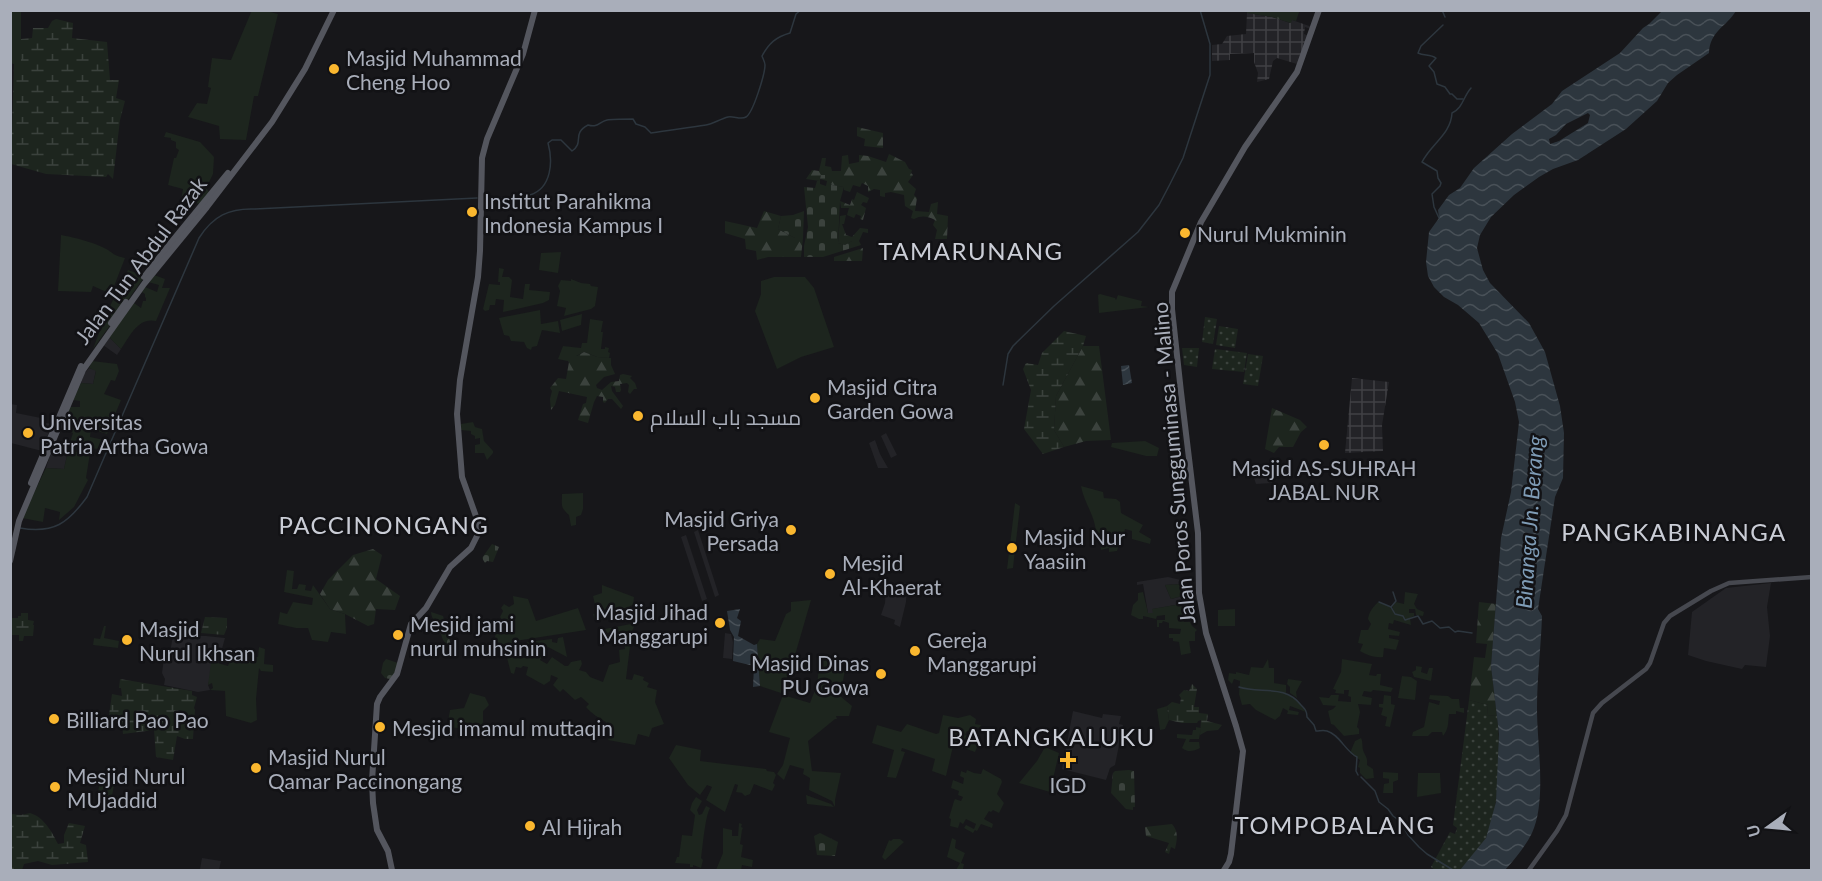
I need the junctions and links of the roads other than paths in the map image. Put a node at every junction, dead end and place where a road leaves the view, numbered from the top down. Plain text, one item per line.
1 (332, 10) edge
2 (535, 10) edge
3 (1319, 10) edge
4 (16, 530) junction
5 (10, 548) edge
6 (10, 561) edge
7 (1812, 577) edge
8 (392, 870) edge
9 (1224, 870) edge
10 (1529, 870) edge

1 - 4 main road, Jalan Tun Abdul Razak
2 - 8 main road
3 - 9 main road, Jalan Poros Sungguminasa - Malino
4 - 5 main road
4 - 6 main road
7 - 10 main road

